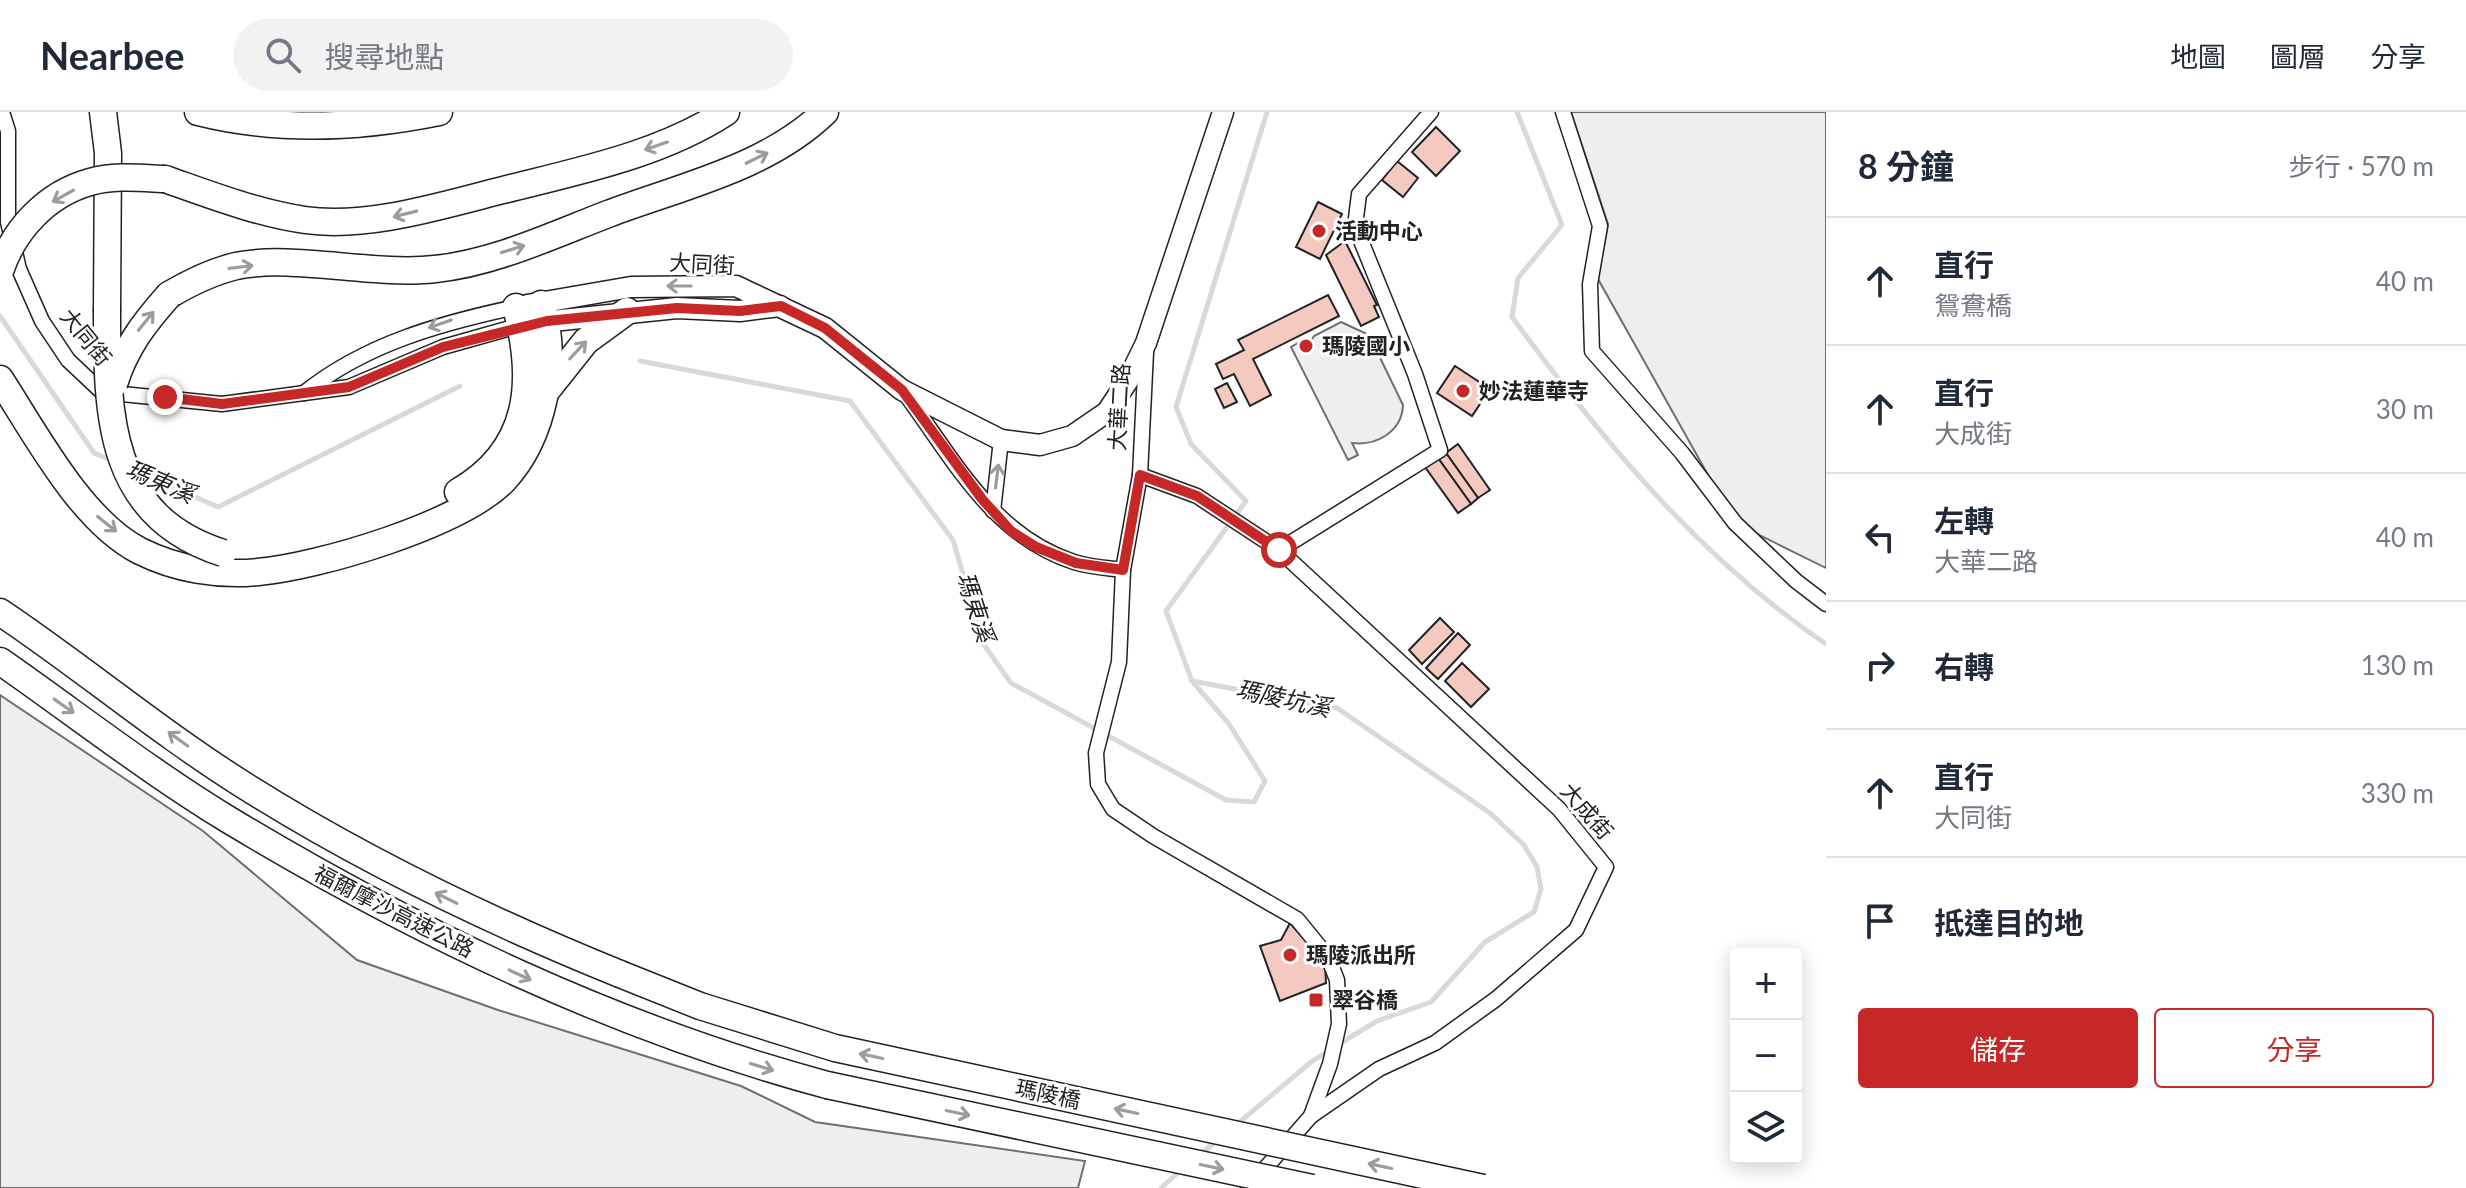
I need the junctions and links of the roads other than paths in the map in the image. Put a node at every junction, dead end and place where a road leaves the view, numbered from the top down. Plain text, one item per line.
1 (2, 112) edge
2 (103, 112) edge
3 (198, 112) edge
4 (439, 112) edge
5 (726, 112) edge
6 (825, 112) edge
7 (1223, 112) edge
8 (1431, 112) edge
9 (1563, 112) edge
10 (0, 271) edge
11 (781, 306) junction
12 (627, 311) junction
13 (531, 314) junction
14 (1146, 343) junction
15 (0, 357) edge
16 (0, 379) edge
17 (902, 390) junction
18 (303, 393) junction
19 (541, 400) junction
20 (108, 403) junction
21 (1001, 440) junction
22 (50, 456) junction
23 (1140, 475) junction
24 (993, 511) junction
25 (1279, 550) junction
26 (1123, 570) junction
27 (1826, 604) edge
28 (0, 612) edge
29 (0, 661) edge
30 (620, 974) joint
31 (827, 1085) joint
32 (1311, 1116) junction
33 (1248, 1188) edge
34 (1312, 1188) edge
35 (1483, 1188) edge

1 - 18 street, 大同街
2 - 20 highway, bridge
3 - 4 highway
5 -> 10 highway, bridge
20 -> 6 highway, bridge
7 - 14 street, 大華二路
8 - 25 street
9 - 27 street
11 - 12 street, 大同街
11 -> 13 street, 大同街
11 - 17 street, 大同街
12 - 13 street, 大同街
19 -> 12 highway
13 - 18 street, 大同街
13 -> 18 street, 大同街
13 - 19 highway
13 - 20 highway, bridge
14 - 21 street, 大同街
14 - 23 street, 大華二路
15 - 22 highway
16 - 22 highway
17 - 21 street, 大同街
17 - 24 street
22 -> 19 highway
24 -> 21 street
23 - 25 street, 大成街
23 - 26 street, 大華二路
24 - 26 street
25 - 32 street, 大成街
26 - 32 street, 大華二路
30 -> 28 highway, 福爾摩沙高速公路
29 -> 31 highway, 福爾摩沙高速公路
35 -> 30 highway, 瑪陵橋, bridge
31 -> 34 highway, 瑪陵橋, bridge
32 - 33 street

